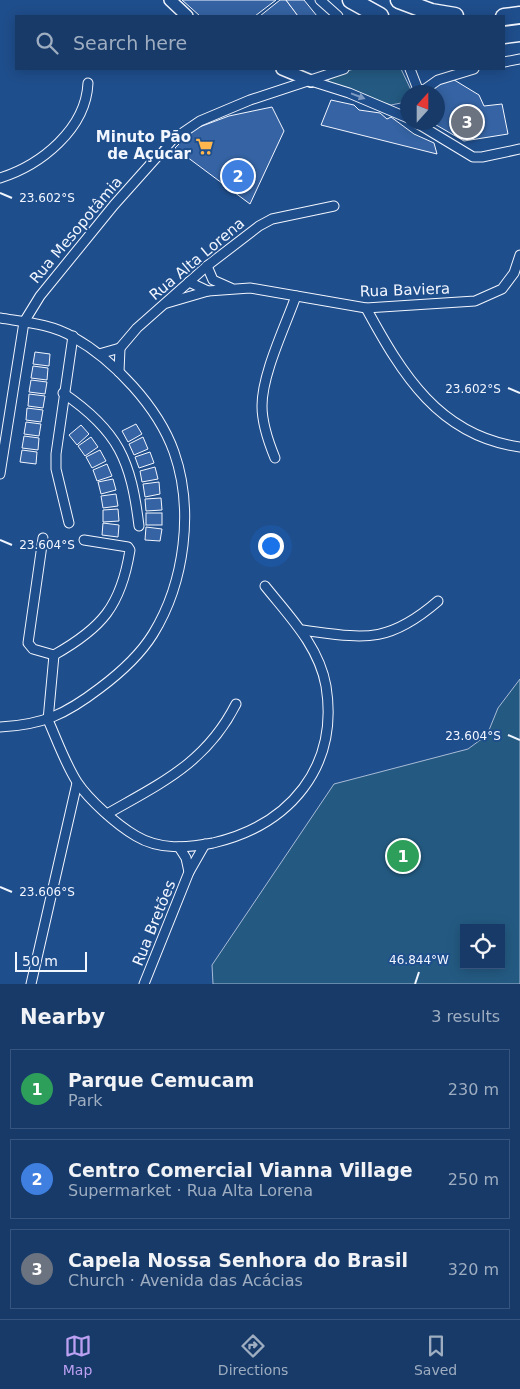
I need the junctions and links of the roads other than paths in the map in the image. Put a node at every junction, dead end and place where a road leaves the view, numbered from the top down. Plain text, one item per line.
1 (170, 0) edge
2 (320, 0) edge
3 (350, 0) edge
4 (399, 0) edge
5 (186, 15) edge
6 (337, 15) edge
7 (378, 15) edge
8 (448, 15) edge
9 (520, 15) edge
10 (505, 18) edge
11 (520, 33) edge
12 (505, 35) edge
13 (520, 59) edge
14 (505, 62) edge
15 (284, 70) edge
16 (341, 70) edge
17 (410, 70) edge
18 (471, 70) edge
19 (311, 81) junction
20 (88, 83) dead end
21 (417, 85) edge
22 (430, 85) edge
23 (400, 115) edge
24 (429, 130) edge
25 (520, 149) edge
26 (0, 178) edge
27 (334, 206) dead end
28 (520, 255) edge
29 (207, 266) junction
30 (189, 282) junction
31 (234, 289) junction
32 (208, 291) junction
33 (296, 296) junction
34 (164, 304) junction
35 (366, 308) junction
36 (0, 318) edge
37 (24, 322) junction
38 (73, 336) junction
39 (120, 348) junction
40 (99, 354) junction
41 (119, 372) junction
42 (64, 393) junction
43 (520, 448) edge
44 (274, 458) dead end
45 (0, 474) edge
46 (69, 523) dead end
47 (139, 526) dead end
48 (43, 538) dead end
49 (84, 540) dead end
50 (265, 586) dead end
51 (438, 601) dead end
52 (302, 630) junction
53 (54, 654) junction
54 (236, 704) dead end
55 (48, 720) junction
56 (0, 727) edge
57 (78, 783) junction
58 (107, 814) junction
59 (205, 844) junction
60 (180, 847) junction
61 (189, 872) junction
62 (30, 984) edge
63 (144, 984) edge

1 - 5 street
2 - 6 street
3 - 7 highway
4 - 8 highway
9 - 10 highway
11 - 12 highway
13 - 14 street
15 - 19 street
16 - 19 street, Rua Mesopotâmia
17 - 21 street
18 - 22 street
19 -> 23 street
19 - 37 street, Rua Mesopotâmia
20 - 26 street
24 - 25 street
27 - 29 street, Rua Alta Lorena
28 - 35 street, Rua Baviera
29 - 30 street, Rua Alta Lorena
29 - 31 street
30 - 32 street, Rua Baviera
30 - 34 street, Rua Alta Lorena
31 - 32 street, Rua Baviera
31 - 33 street, Rua Baviera
32 - 34 street, Rua Baviera
33 - 35 street, Rua Baviera
33 - 44 street
34 - 39 street, Rua Alta Lorena
35 - 43 street
36 - 37 street
37 - 38 street
37 - 45 street, Rua Mesopotâmia
38 - 40 street
38 - 42 street
39 - 40 street, Rua Alta Lorena
39 - 41 street
40 - 41 street
41 - 55 street
42 - 46 street
42 - 47 street
48 - 53 street
49 - 53 street
50 - 52 street
51 - 52 street
52 - 59 street
53 - 55 street
54 - 58 street
55 - 56 street
55 - 57 street
57 - 58 street
57 - 62 street
58 - 60 street
59 - 60 street
59 - 61 street, Rua Bretões
60 - 61 street, Rua Bretões
61 - 63 street, Rua Bretões

